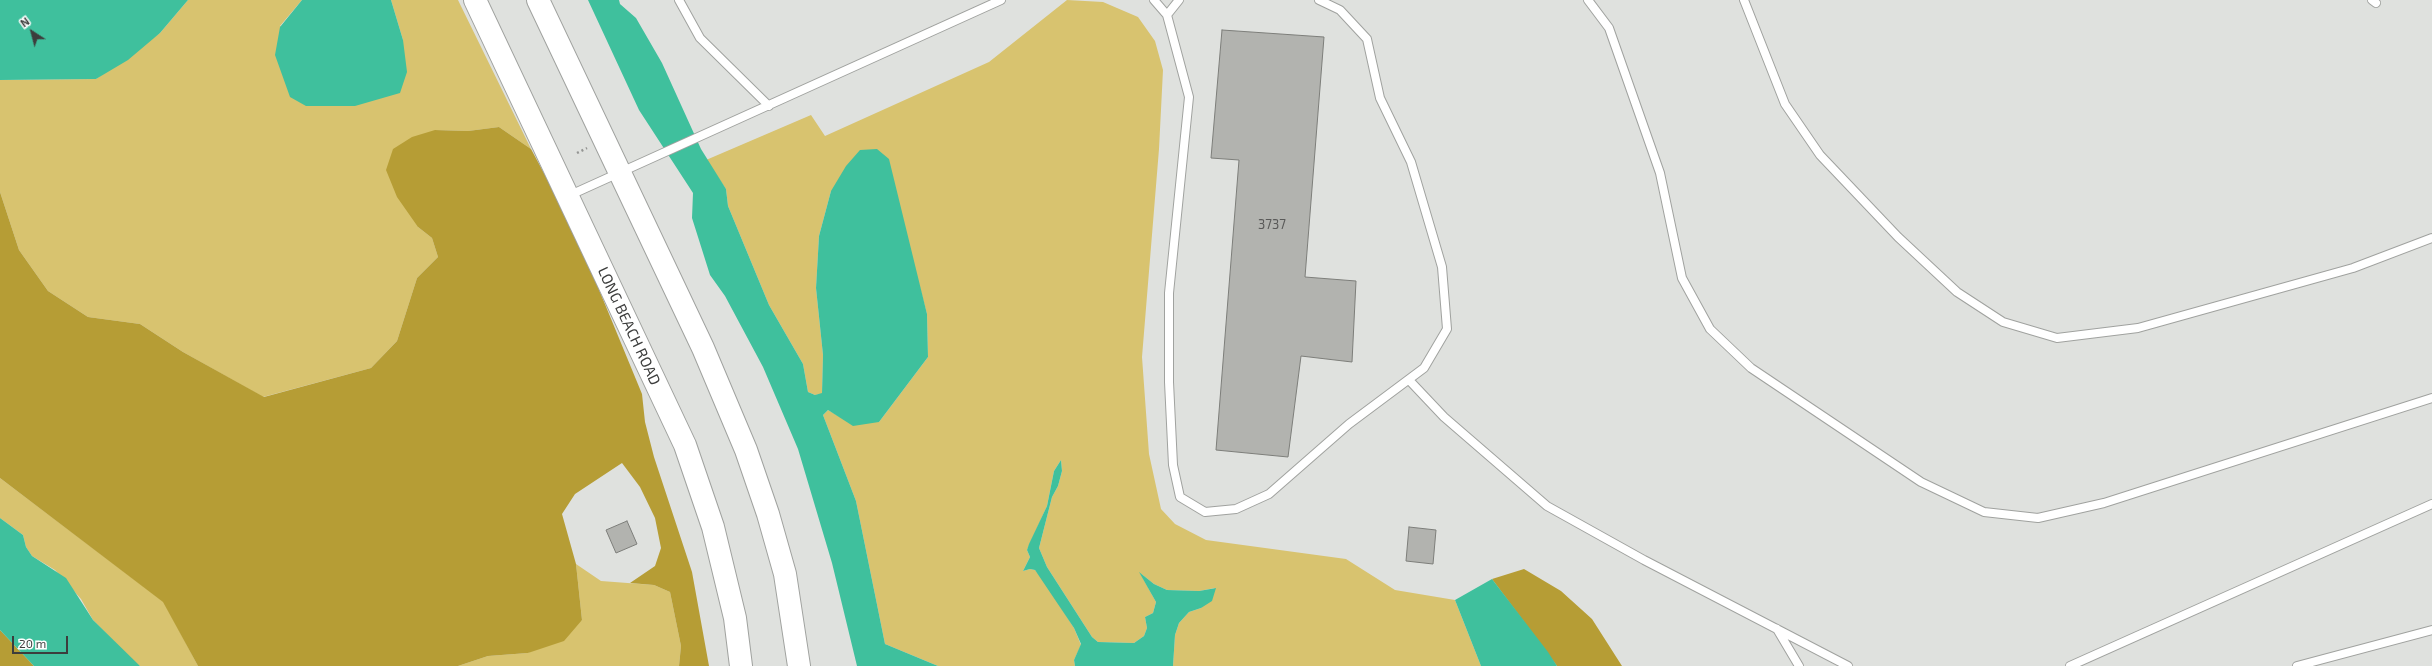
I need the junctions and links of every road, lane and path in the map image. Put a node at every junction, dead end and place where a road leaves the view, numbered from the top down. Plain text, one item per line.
1 (475, 0) edge
2 (538, 0) edge
3 (679, 0) edge
4 (1001, 0) edge
5 (1154, 0) edge
6 (1179, 0) edge
7 (1319, 0) edge
8 (1588, 0) edge
9 (1744, 0) edge
10 (1167, 15) junction
11 (769, 106) junction
12 (591, 146) dead end
13 (577, 152) dead end
14 (620, 171) junction
15 (568, 196) junction
16 (2432, 238) edge
17 (1409, 380) junction
18 (2432, 398) edge
19 (2432, 504) edge
20 (1776, 628) junction
21 (2432, 630) edge
22 (741, 666) edge
23 (799, 666) edge
24 (1799, 666) edge
25 (1848, 666) edge
26 (2070, 666) edge
27 (2297, 666) edge

1 - 15 main road, LONG BEACH ROAD
2 - 14 main road
3 - 11 lane
4 - 11 lane
5 - 10 lane
6 - 10 lane
7 - 17 lane
8 - 18 lane
9 - 16 lane
10 - 17 lane
11 - 14 lane
12 - 13 path
14 - 15 lane
14 - 23 main road
15 - 22 main road, LONG BEACH ROAD
17 - 20 lane
19 - 26 lane
20 - 24 lane
20 - 25 lane
21 - 27 lane

